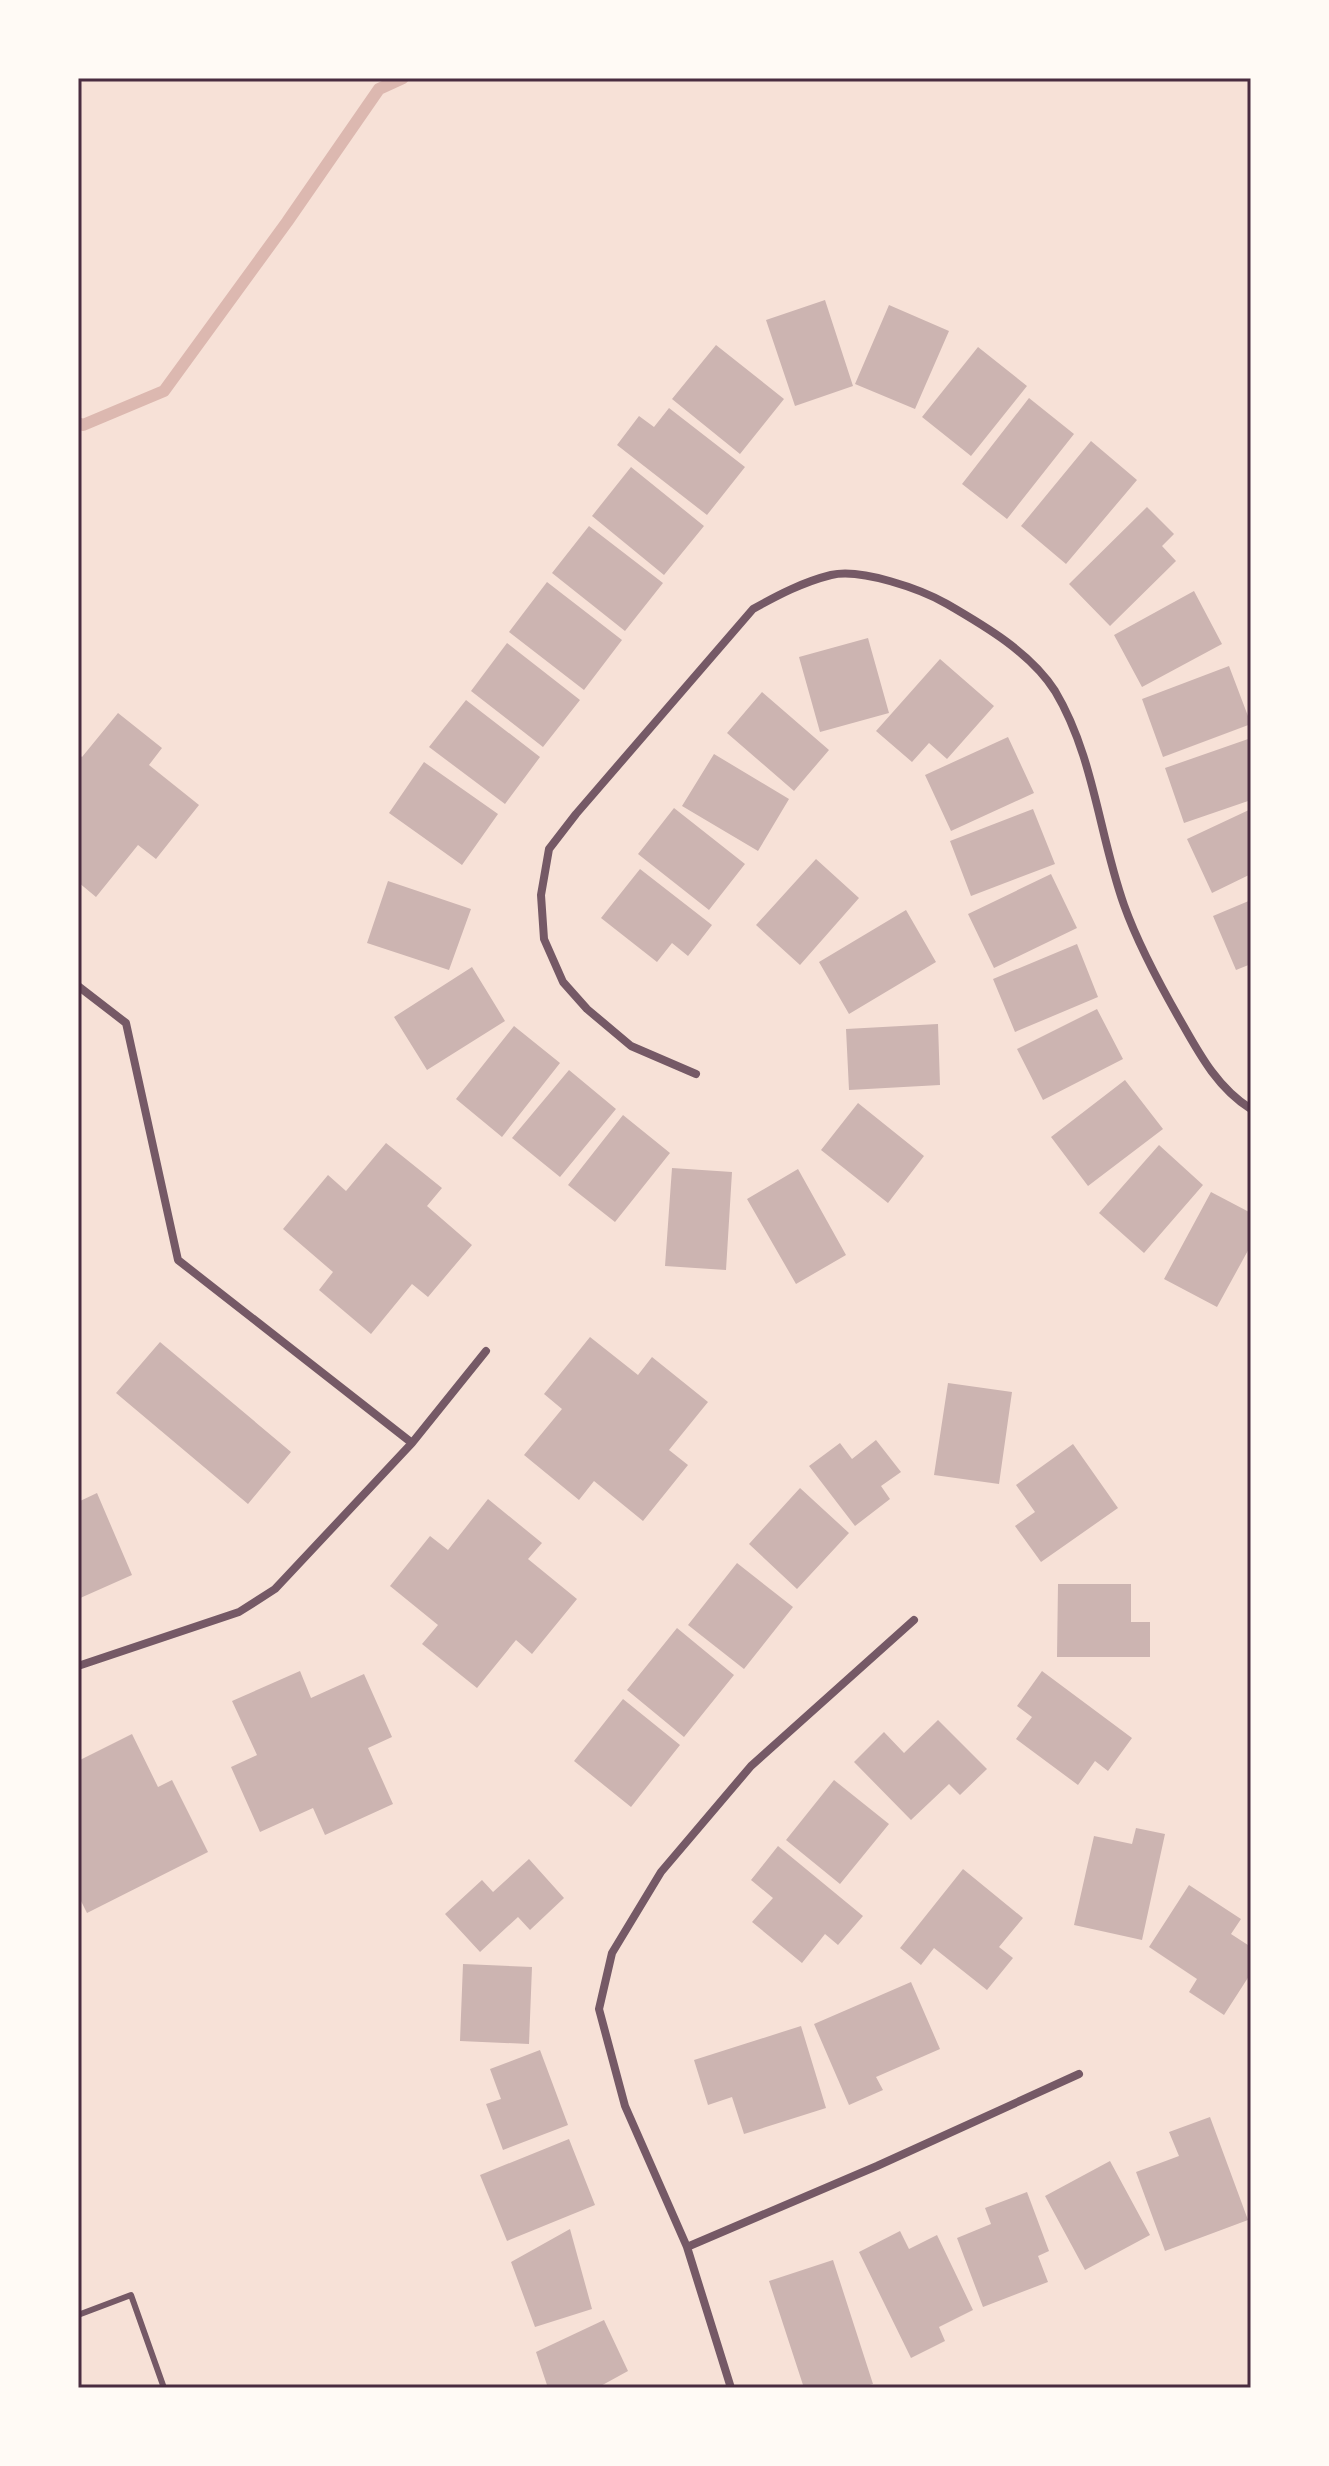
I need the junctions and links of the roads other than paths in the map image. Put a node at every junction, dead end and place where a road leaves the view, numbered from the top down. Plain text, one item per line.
1 (78, 986) edge
2 (696, 1074) dead end
3 (1251, 1109) edge
4 (486, 1351) dead end
5 (412, 1443) junction
6 (914, 1620) dead end
7 (78, 1666) edge
8 (1079, 2074) dead end
9 (687, 2247) junction
10 (78, 2315) edge
11 (164, 2388) edge
12 (731, 2388) edge

1 - 5 street
2 - 3 street
4 - 5 street
5 - 7 street
6 - 9 street
8 - 9 street
9 - 12 street
10 - 11 lane

